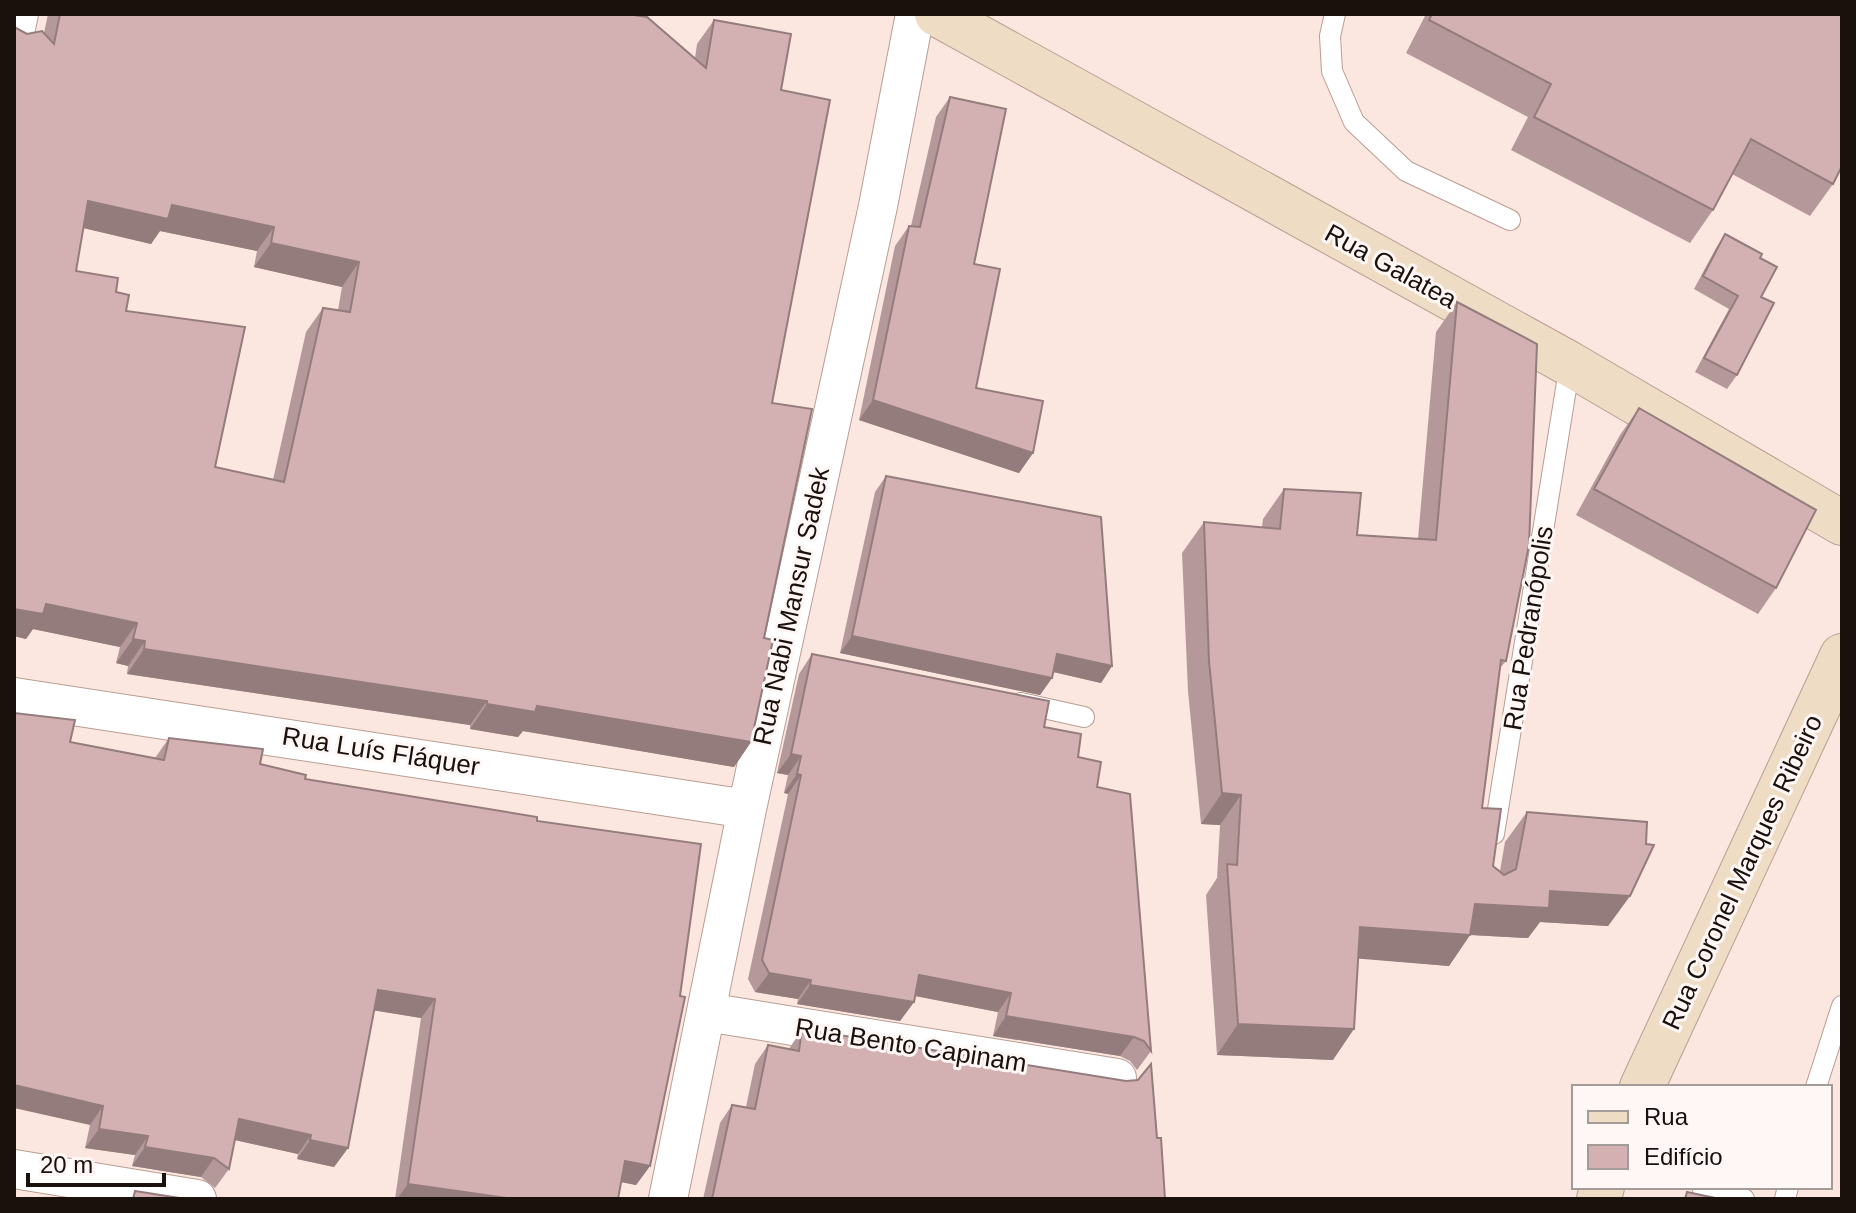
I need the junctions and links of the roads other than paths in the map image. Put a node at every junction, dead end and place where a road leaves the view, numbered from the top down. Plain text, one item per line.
1 (19, 14) edge
2 (915, 14) edge
3 (937, 14) edge
4 (1335, 14) edge
5 (14, 37) edge
6 (1510, 220) dead end
7 (1570, 364) junction
8 (1842, 523) edge
9 (1842, 656) edge
10 (14, 697) edge
11 (1002, 699) edge
12 (1084, 717) dead end
13 (747, 809) junction
14 (1489, 861) edge
15 (1842, 1006) edge
16 (706, 1012) junction
17 (1117, 1078) edge
18 (1643, 1085) edge
19 (1817, 1085) edge
20 (14, 1169) edge
21 (1703, 1190) dead end
22 (197, 1199) edge
23 (668, 1199) edge
24 (1744, 1199) edge

1 - 5 street
2 - 13 street, Rua Nabi Mansur Sadek
3 - 7 street, Rua Galatea
4 - 6 lane
7 - 8 street, Rua Galatea
7 - 14 lane, Rua Pedranópolis
9 - 18 street, Rua Coronel Marques Ribeiro
10 - 13 street, Rua Luís Fláquer
11 - 12 lane
13 - 16 street, Rua Nabi Mansur Sadek
15 - 19 lane
16 - 17 street, Rua Bento Capinam
16 - 23 street, Rua Nabi Mansur Sadek
20 - 22 street
21 - 24 lane

